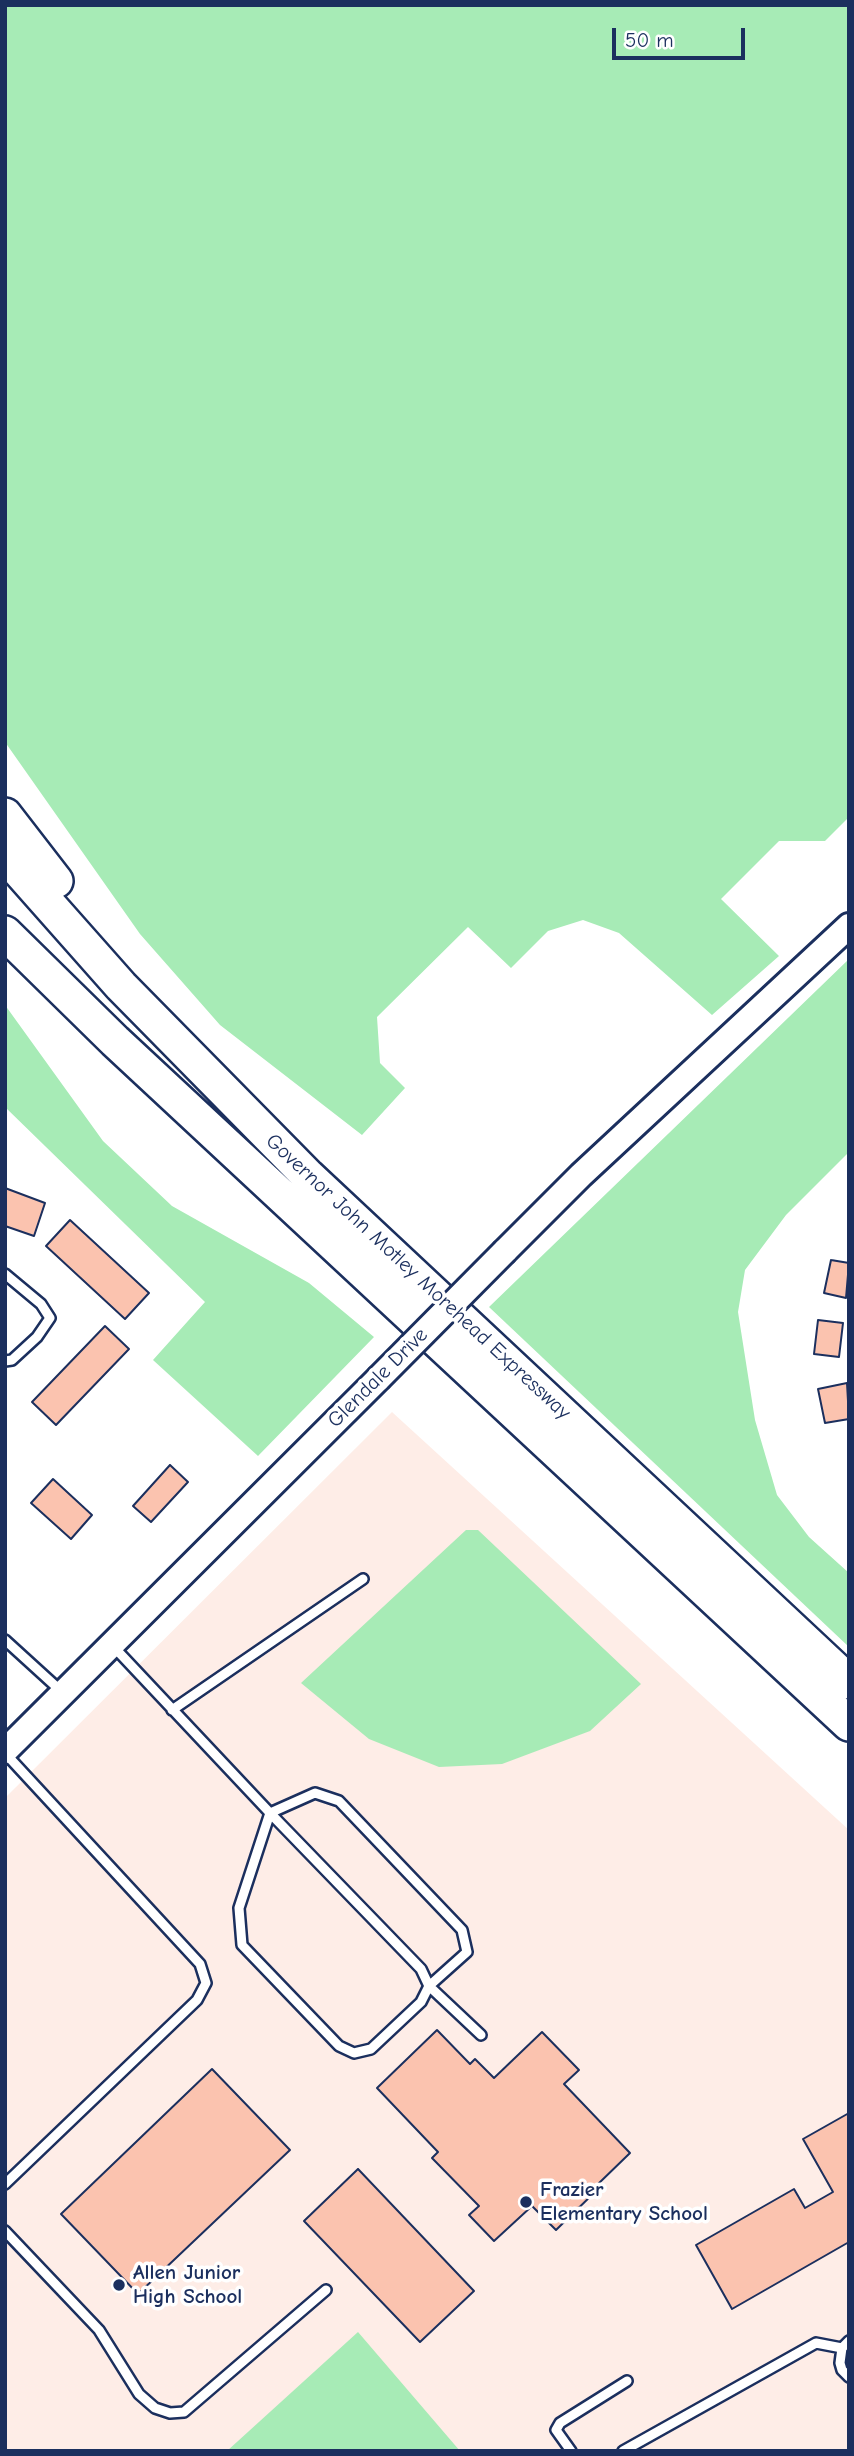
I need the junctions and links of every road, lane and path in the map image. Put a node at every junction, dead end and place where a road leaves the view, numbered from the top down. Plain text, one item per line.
1 (5, 815) edge
2 (5, 855) edge
3 (849, 926) edge
4 (5, 933) edge
5 (184, 1053) junction
6 (5, 1273) edge
7 (5, 1360) edge
8 (363, 1579) dead end
9 (5, 1640) edge
10 (111, 1644) junction
11 (849, 1682) edge
12 (62, 1692) junction
13 (172, 1710) junction
14 (849, 1724) edge
15 (5, 1752) edge
16 (270, 1813) junction
17 (429, 1986) junction
18 (481, 2035) dead end
19 (5, 2184) edge
20 (5, 2231) edge
21 (326, 2290) dead end
22 (845, 2344) edge
23 (849, 2377) edge
24 (627, 2381) dead end
25 (571, 2451) edge
26 (623, 2451) edge

1 - 5 highway
2 - 5 highway, Governor John Motley Morehead Expressway
3 - 10 street, Glendale Drive, bridge
4 - 14 highway, Governor John Motley Morehead Expressway
5 - 11 highway, Governor John Motley Morehead Expressway
6 - 7 lane
8 - 13 lane
9 - 12 lane
10 - 12 street, Glendale Drive
10 - 13 lane
12 - 15 street, Glendale Drive
13 - 16 lane
15 - 19 lane
16 - 17 lane
16 - 17 lane
16 - 17 lane
17 - 18 lane
20 - 21 lane
22 - 23 lane
22 - 26 lane
24 - 25 lane

